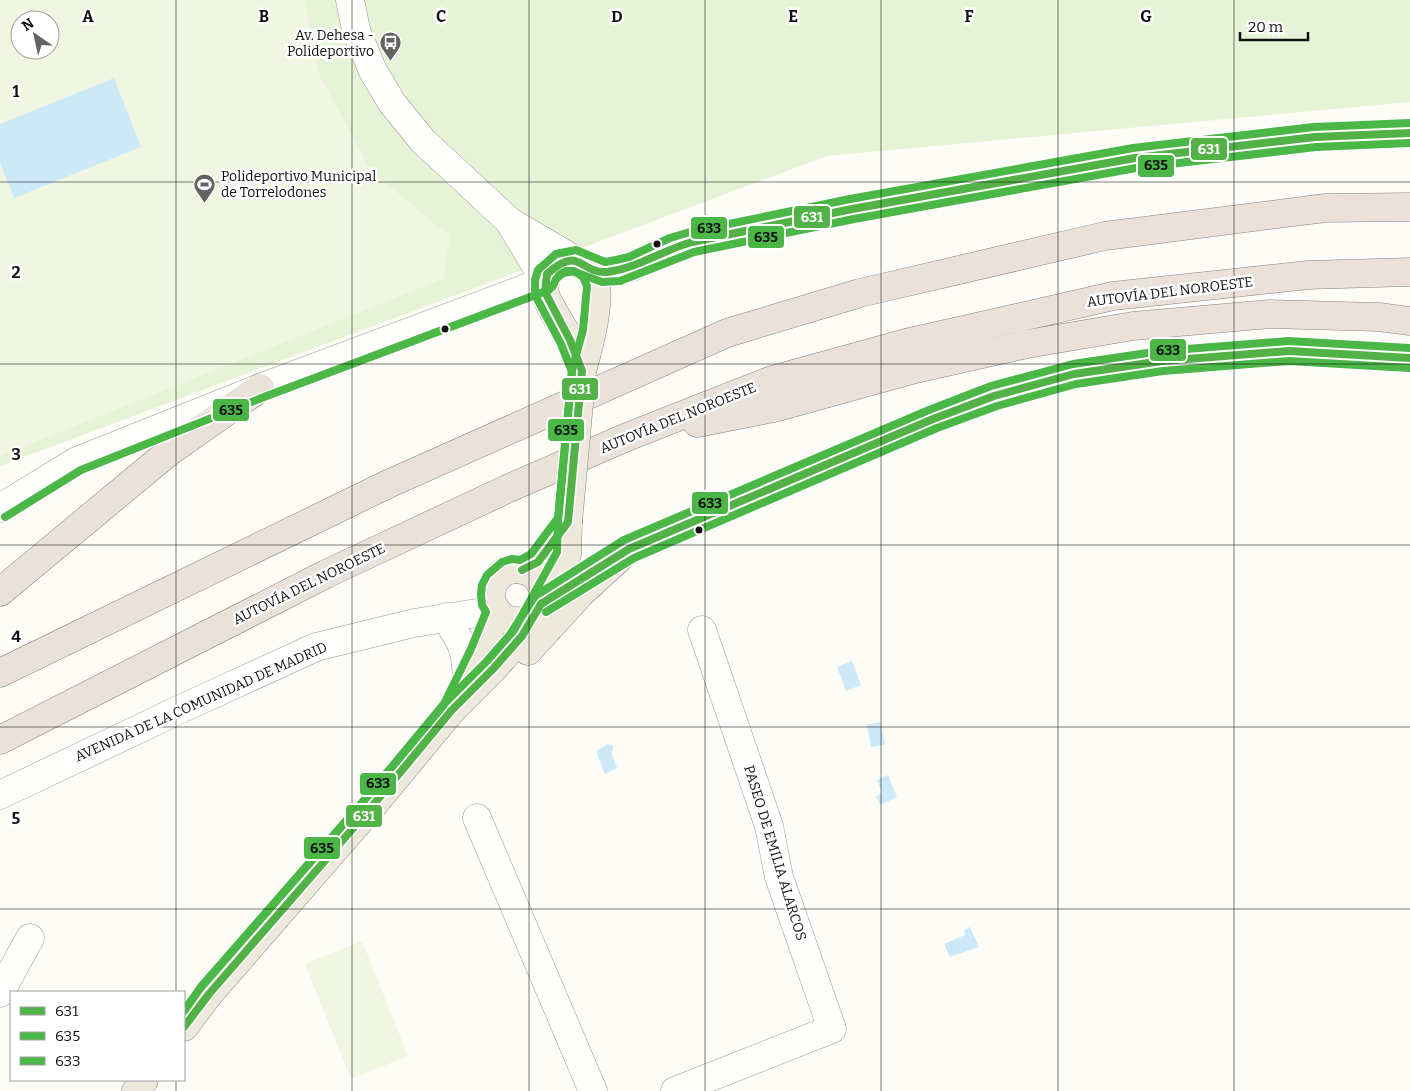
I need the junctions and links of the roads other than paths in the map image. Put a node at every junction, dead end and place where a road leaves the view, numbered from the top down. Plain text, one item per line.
1 (355, 4) edge
2 (1410, 133) edge
3 (1410, 207) edge
4 (508, 222) junction
5 (580, 262) junction
6 (1410, 272) edge
7 (545, 281) junction
8 (473, 308) junction
9 (1410, 321) edge
10 (582, 336) junction
11 (1410, 358) edge
12 (260, 388) junction
13 (627, 437) junction
14 (0, 508) edge
15 (568, 522) junction
16 (630, 549) junction
17 (522, 570) junction
18 (0, 592) edge
19 (540, 603) junction
20 (496, 611) junction
21 (445, 617) junction
22 (702, 630) dead end
23 (0, 673) edge
24 (467, 680) junction
25 (451, 711) junction
26 (0, 740) edge
27 (410, 761) junction
28 (0, 795) edge
29 (477, 818) dead end
30 (30, 938) dead end
31 (0, 993) edge
32 (185, 1026) edge
33 (593, 1091) edge
34 (674, 1091) edge

1 - 4 street
2 - 5 street
3 - 23 highway
4 - 5 street
4 - 7 street
4 - 8 street
5 - 7 main road
5 - 10 main road
6 - 13 highway, AUTOVÍA DEL NOROESTE
7 - 8 street
7 - 10 main road
8 - 12 street
9 - 13 highway
10 - 15 main road, bridge
11 - 16 street
12 - 14 street
12 - 18 highway
13 - 26 highway, AUTOVÍA DEL NOROESTE
15 - 17 main road
15 - 19 main road
16 - 19 street
16 - 27 main road
17 - 19 main road
17 - 20 main road
19 - 20 main road
19 - 25 main road
20 - 21 street, AVENIDA DE LA COMUNIDAD DE MADRID
20 - 24 main road
21 - 24 street
21 - 28 street, AVENIDA DE LA COMUNIDAD DE MADRID
22 - 34 street, PASEO DE EMILIA ALARCOS
24 - 25 main road
25 - 27 main road
27 - 32 main road
29 - 33 street
30 - 31 street

